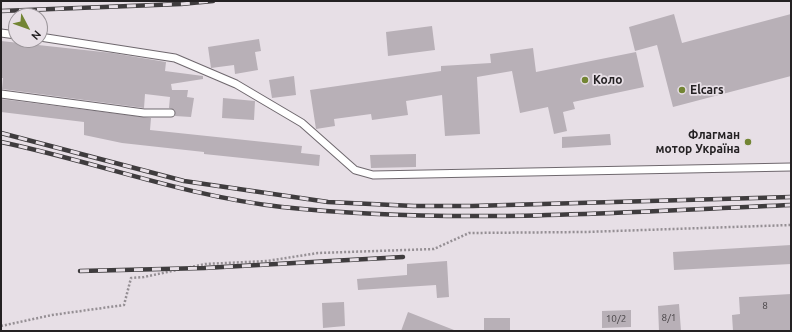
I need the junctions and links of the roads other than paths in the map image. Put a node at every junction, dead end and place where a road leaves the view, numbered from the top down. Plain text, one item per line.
1 (48, 38) edge
2 (1, 94) edge
3 (171, 113) dead end
4 (791, 167) edge

1 - 4 lane
2 - 3 lane

